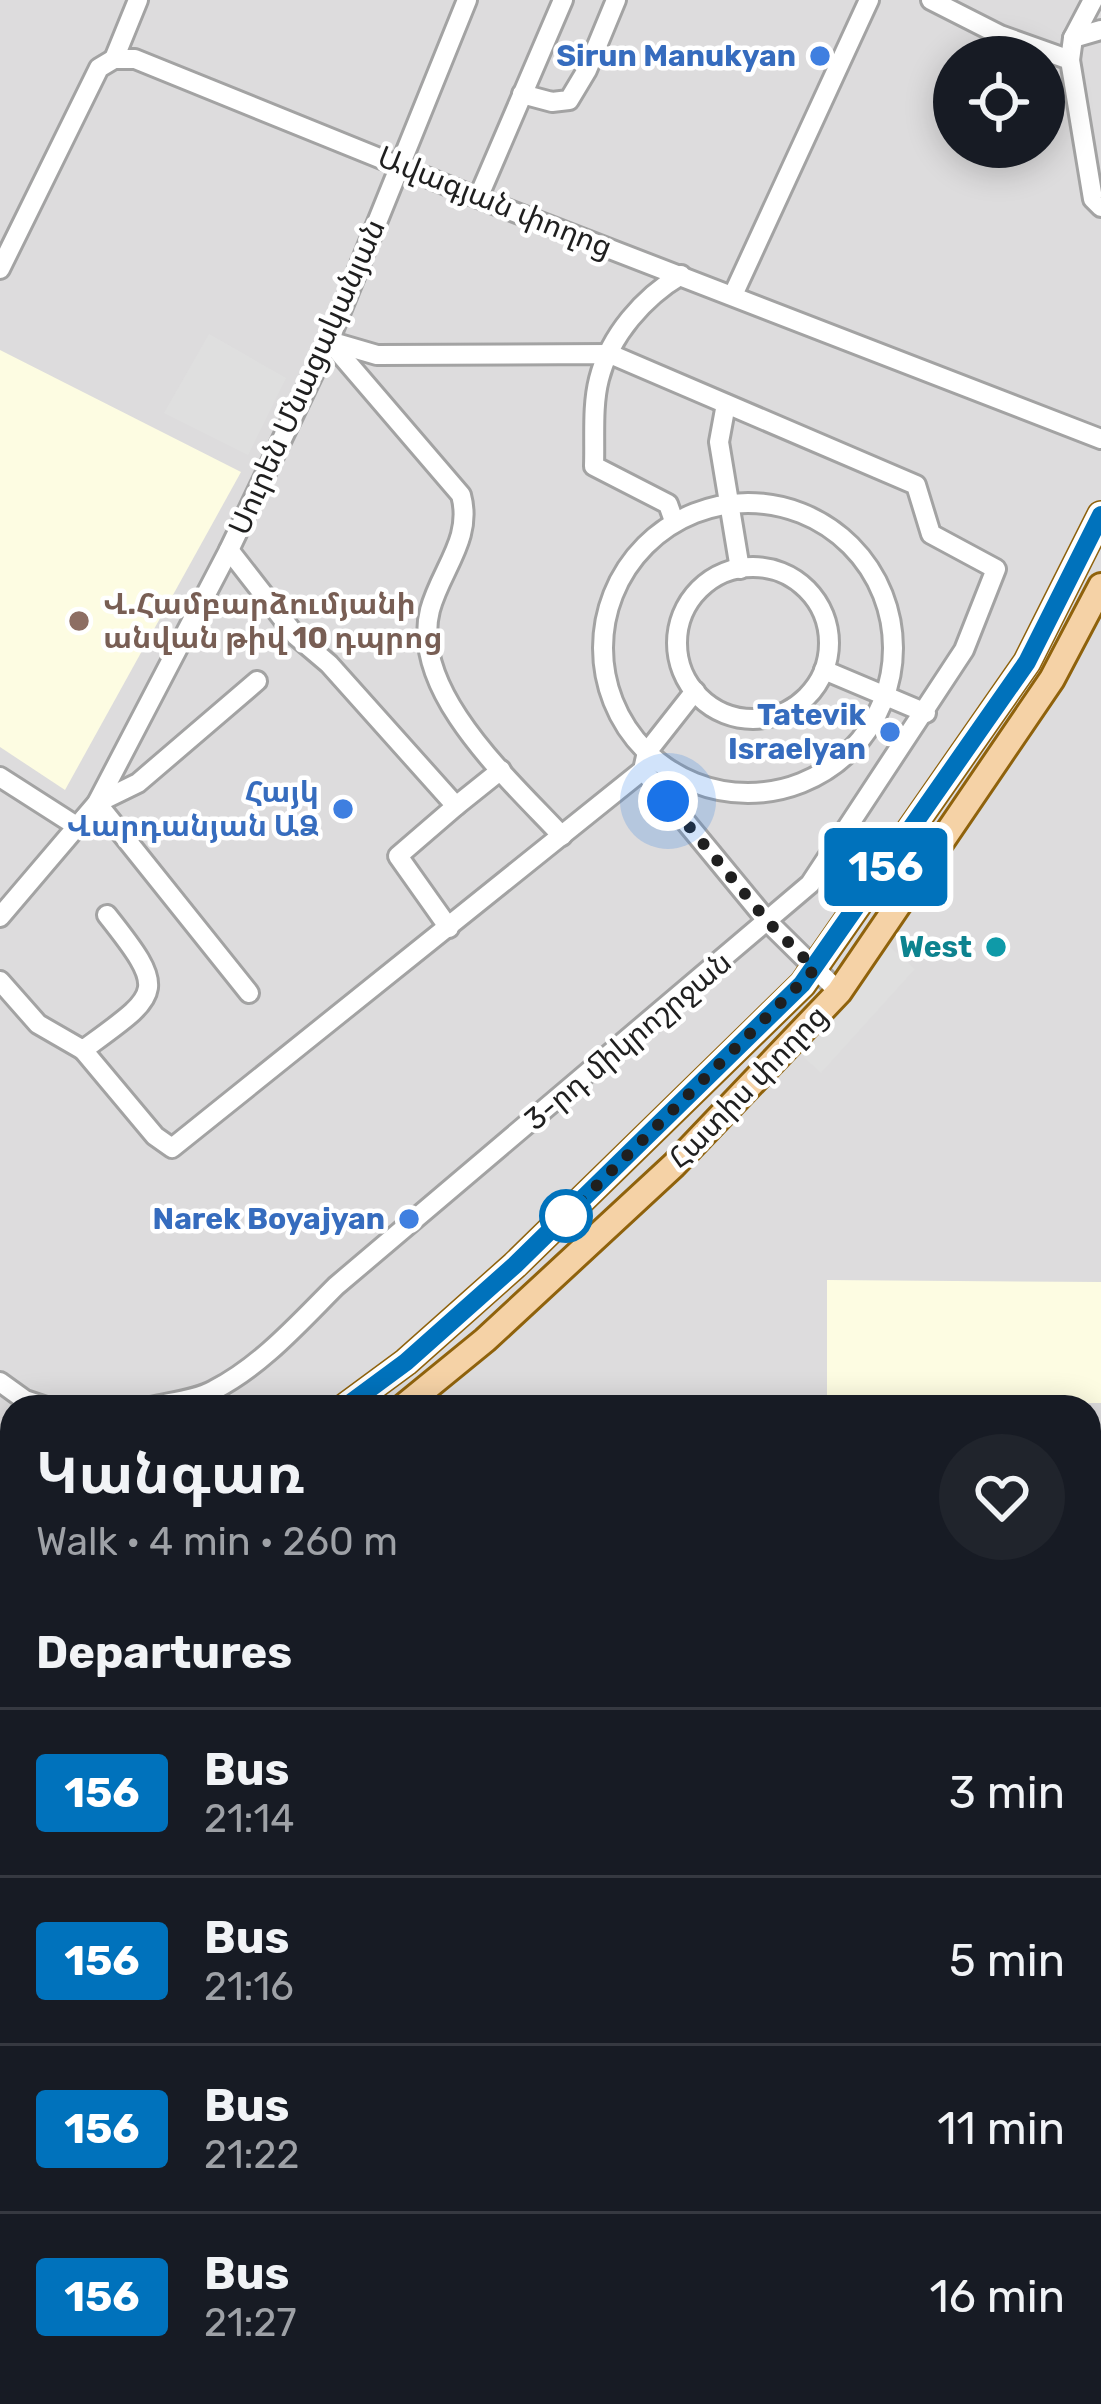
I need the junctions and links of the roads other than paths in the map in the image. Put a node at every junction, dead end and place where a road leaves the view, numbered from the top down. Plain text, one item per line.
1 (138, 0) edge
2 (467, 0) edge
3 (563, 0) edge
4 (616, 0) edge
5 (869, 0) edge
6 (931, 0) edge
7 (1093, 0) edge
8 (1101, 30) edge
9 (1073, 38) junction
10 (114, 59) junction
11 (1070, 60) junction
12 (522, 94) junction
13 (400, 164) junction
14 (478, 198) junction
15 (1101, 207) edge
16 (0, 269) edge
17 (681, 274) junction
18 (734, 295) junction
19 (329, 341) junction
20 (610, 354) junction
21 (726, 404) junction
22 (1101, 439) edge
23 (728, 505) junction
24 (1101, 515) edge
25 (674, 521) junction
26 (229, 550) junction
27 (740, 569) junction
28 (1101, 586) edge
29 (824, 670) junction
30 (257, 682) dead end
31 (695, 691) junction
32 (886, 698) junction
33 (926, 713) junction
34 (645, 761) junction
35 (501, 770) junction
36 (0, 777) edge
37 (97, 803) junction
38 (456, 806) junction
39 (78, 827) junction
40 (562, 836) junction
41 (107, 915) dead end
42 (0, 917) edge
43 (769, 923) junction
44 (449, 928) junction
45 (815, 969) junction
46 (0, 981) edge
47 (839, 992) junction
48 (249, 993) dead end
49 (83, 1050) junction
50 (201, 1395) edge
51 (361, 1395) edge
52 (417, 1395) edge

1 - 10 street
2 - 13 street, Սուրեն Մնացականյան
3 - 12 street
4 - 12 street
5 - 18 street
6 - 11 street
7 - 9 street
8 - 9 street
9 - 11 street
10 - 13 street, Ավագյան փողոց
10 - 16 street
11 - 15 street
12 - 14 street
13 - 14 street, Ավագյան փողոց
13 - 19 street, Սուրեն Մնացականյան
14 - 17 street, Ավագյան փողոց
17 - 18 street, Ավագյան փողոց
17 - 20 street
18 - 22 street, Ավագյան փողոց
19 - 20 street
19 - 26 street, Սուրեն Մնացականյան
19 - 35 street
20 - 21 street
20 - 25 street
21 - 23 street
21 - 33 street, 3-րդ միկրոշրջան
23 - 25 street
23 - 27 street
23 - 32 street
24 - 45 main road, Հատիս փողոց
25 - 34 street
26 - 37 street, Սուրեն Մնացականյան
26 - 38 street
27 - 29 street
27 - 31 street
28 - 47 main road, Հատիս փողոց
29 - 31 street
29 - 32 street
30 - 37 street
31 - 34 street
32 - 33 street
32 - 34 street
33 - 43 street, 3-րդ միկրոշրջան
34 - 40 street
34 - 43 street
35 - 38 street
35 - 40 street
36 - 39 street
37 - 39 street, Սուրեն Մնացականյան
37 - 48 street
38 - 44 street
39 - 42 street, Սուրեն Մնացականյան
40 - 44 street
41 - 49 street
43 - 45 street
43 - 50 street, 3-րդ միկրոշրջան
44 - 49 street
45 - 47 street
45 - 51 main road, Հատիս փողոց
46 - 49 street
47 - 52 main road, Հատիս փողոց

